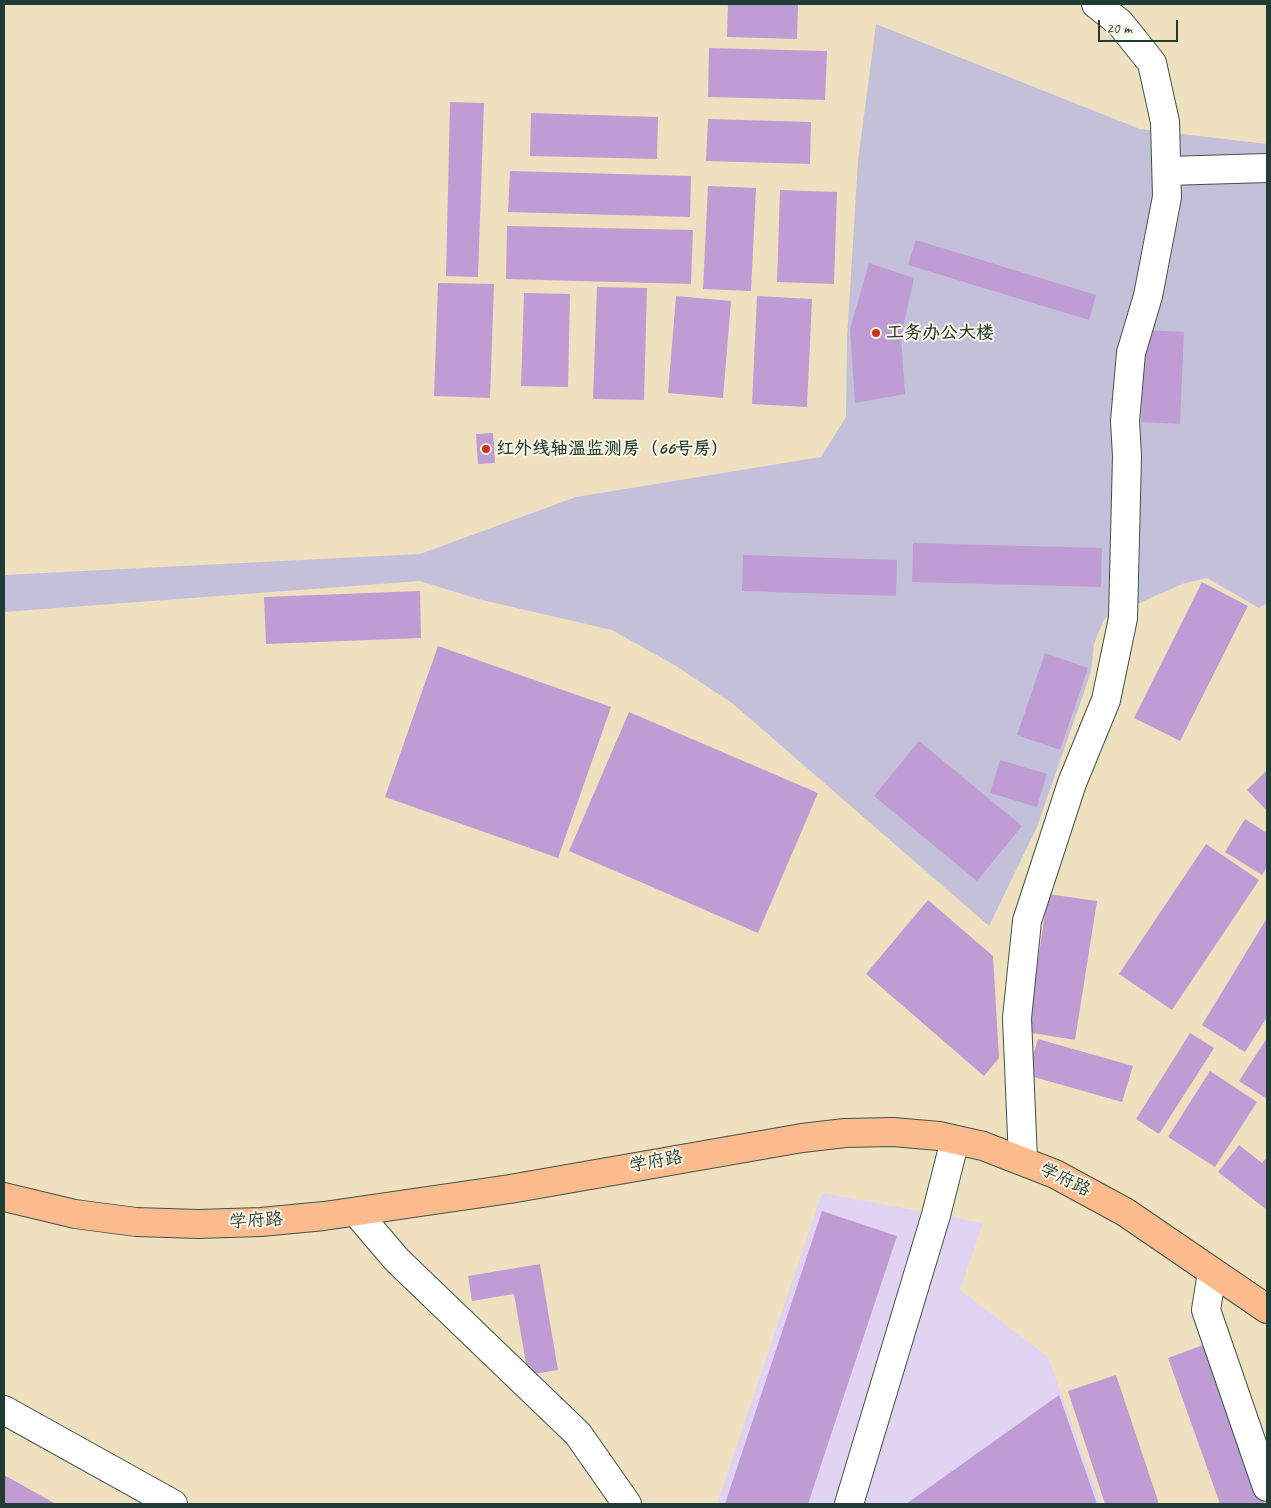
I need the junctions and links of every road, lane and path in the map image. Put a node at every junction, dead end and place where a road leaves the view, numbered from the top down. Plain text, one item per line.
1 (1096, 4) edge
2 (1267, 168) edge
3 (1166, 171) junction
4 (956, 1140) junction
5 (1023, 1160) junction
6 (4, 1197) edge
7 (356, 1212) junction
8 (1212, 1272) junction
9 (1267, 1309) edge
10 (4, 1410) edge
11 (1267, 1487) edge
12 (620, 1503) edge
13 (173, 1504) edge
14 (849, 1504) edge

1 - 3 street
2 - 3 street
3 - 5 street
4 - 5 main road, 学府路
4 - 7 main road, 学府路
4 - 14 street
5 - 8 main road, 学府路
6 - 7 main road, 学府路
7 - 12 street
8 - 9 main road, 学府路
8 - 11 street
10 - 13 street

